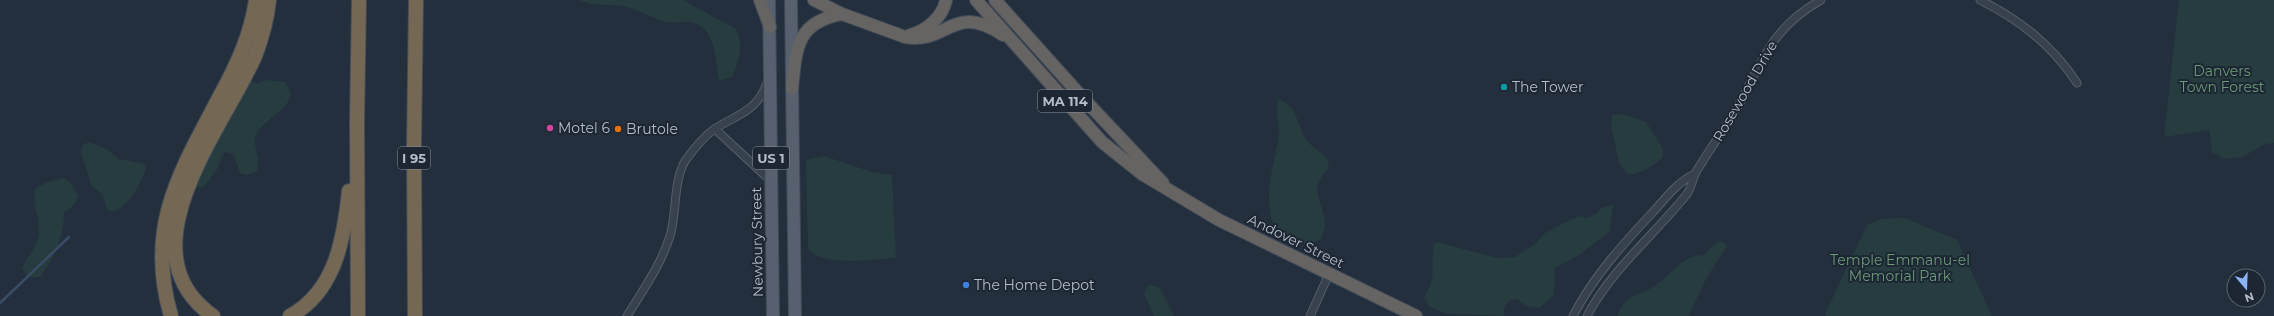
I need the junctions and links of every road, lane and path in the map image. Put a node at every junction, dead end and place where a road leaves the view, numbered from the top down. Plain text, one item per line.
1 (256, 0) edge
2 (268, 0) edge
3 (359, 0) edge
4 (416, 0) edge
5 (760, 0) edge
6 (769, 0) edge
7 (791, 0) edge
8 (814, 0) edge
9 (946, 0) edge
10 (976, 0) edge
11 (995, 0) edge
12 (1821, 0) edge
13 (1980, 0) edge
14 (842, 14) junction
15 (770, 27) junction
16 (905, 36) junction
17 (1017, 45) junction
18 (770, 69) junction
19 (2077, 83) dead end
20 (792, 89) junction
21 (357, 122) junction
22 (715, 129) junction
23 (1695, 174) junction
24 (771, 181) junction
25 (1167, 187) junction
26 (1329, 274) junction
27 (171, 316) edge
28 (213, 316) edge
29 (290, 316) edge
30 (358, 316) edge
31 (415, 316) edge
32 (627, 316) edge
33 (773, 316) edge
34 (795, 316) edge
35 (1310, 316) edge
36 (1416, 316) edge
37 (1573, 316) edge
38 (1587, 316) edge

1 - 27 highway
2 - 28 highway
3 - 21 highway
4 - 31 highway, I 95
5 - 15 highway
6 - 15 main road, Newbury Street / US 1
7 - 20 main road, US 1
8 - 14 highway
9 - 16 highway
10 - 17 highway, Andover Street / MA 114
11 - 25 highway, Andover Street / MA 114
12 - 23 street, Rosewood Drive
13 - 19 street
14 - 16 highway
14 - 20 highway
15 - 18 main road, Newbury Street / US 1
16 - 17 highway
17 - 25 highway, Andover Street / MA 114
18 - 22 street
18 - 24 main road, Newbury Street / US 1
20 - 34 main road, US 1
21 - 29 highway
21 - 30 highway
22 - 24 street
22 - 32 street
23 - 37 street, Rosewood Drive
23 - 38 street, Rosewood Drive
24 - 33 main road, Newbury Street / US 1
25 - 26 highway, Andover Street / MA 114
26 - 35 street
26 - 36 highway, Andover Street / MA 114

